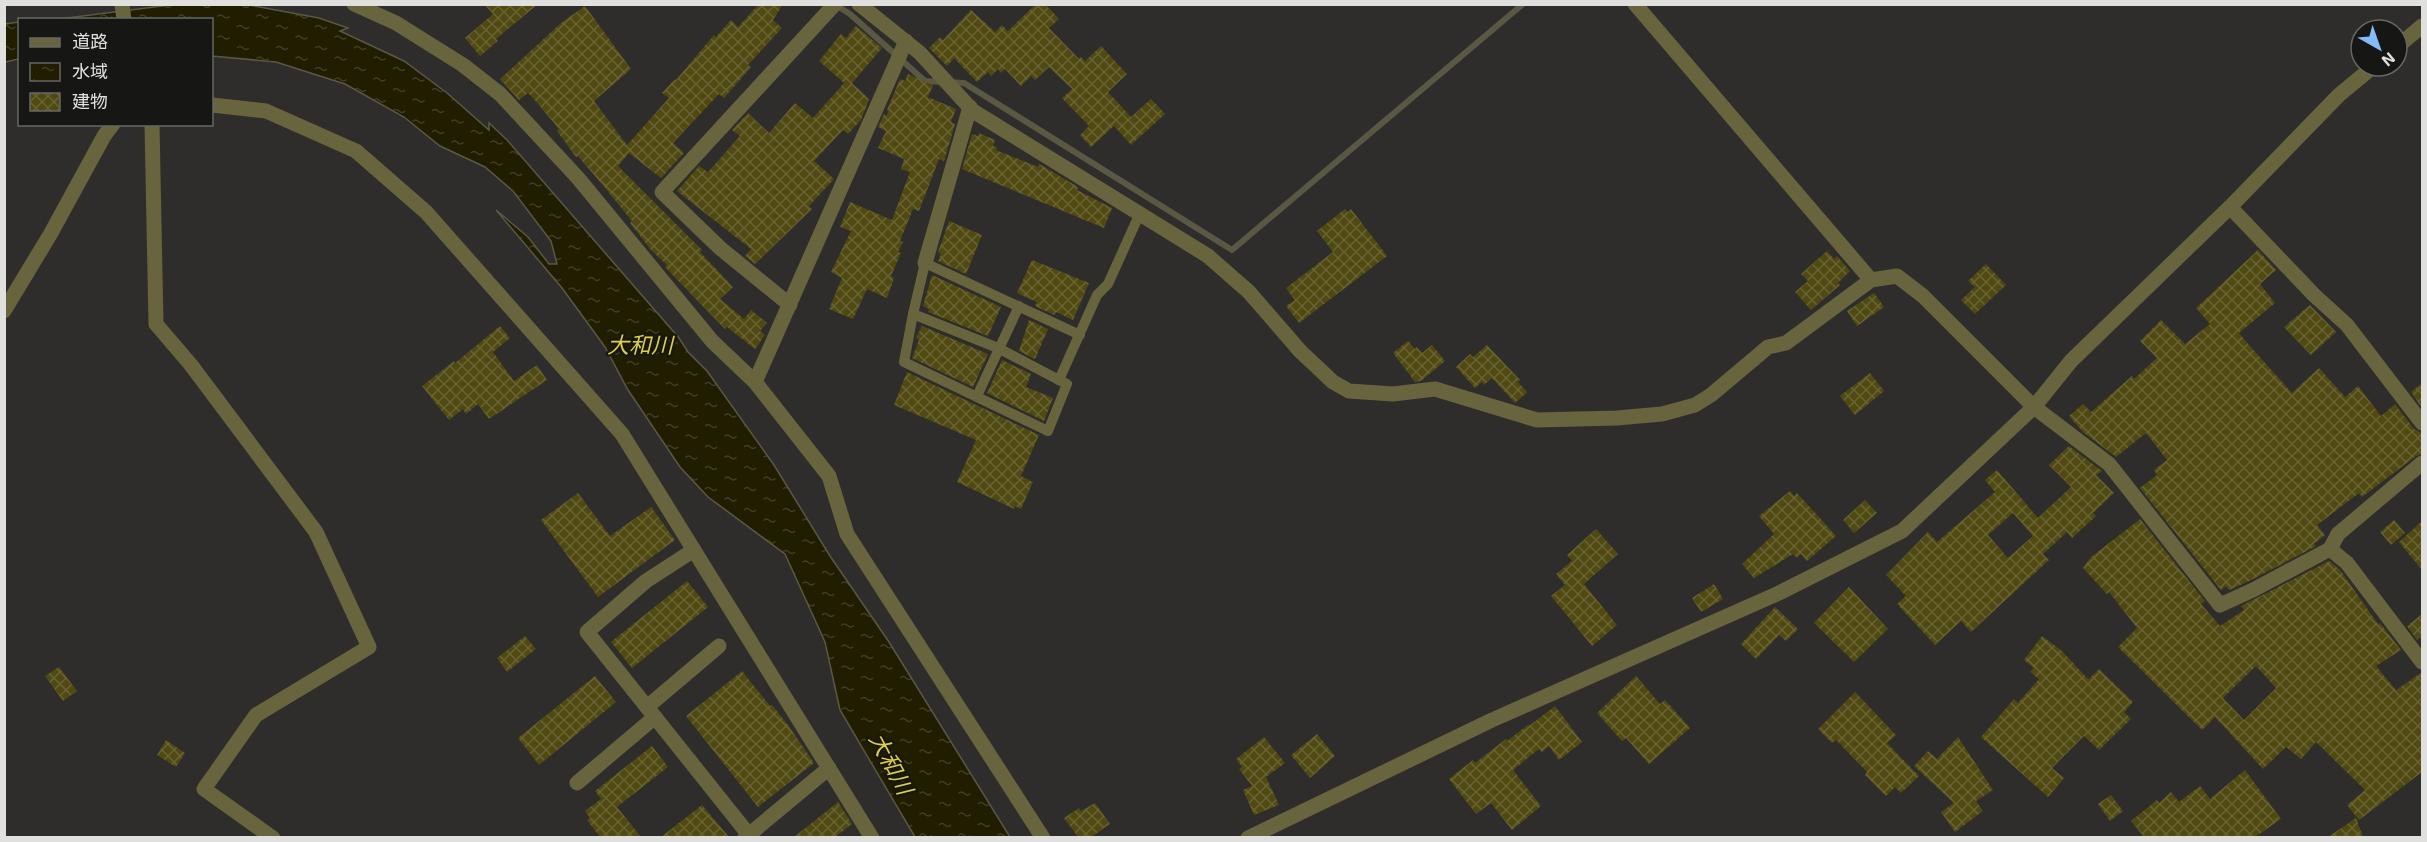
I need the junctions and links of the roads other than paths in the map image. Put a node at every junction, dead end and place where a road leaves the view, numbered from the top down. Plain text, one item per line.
1 (354, 4) edge
2 (835, 4) edge
3 (860, 4) edge
4 (1635, 4) edge
5 (2422, 26) edge
6 (2409, 37) edge
7 (906, 41) junction
8 (2360, 78) edge
9 (213, 105) edge
10 (970, 107) junction
11 (112, 126) edge
12 (152, 126) edge
13 (2230, 207) junction
14 (1140, 213) junction
15 (925, 263) junction
16 (1871, 280) junction
17 (790, 305) junction
18 (1019, 306) junction
19 (4, 311) edge
20 (913, 314) junction
21 (1080, 335) junction
22 (998, 348) junction
23 (1059, 380) junction
24 (755, 382) junction
25 (977, 396) junction
26 (2034, 407) junction
27 (2422, 423) edge
28 (2422, 464) edge
29 (2330, 549) junction
30 (694, 550) junction
31 (719, 646) dead end
32 (2422, 662) edge
33 (651, 712) junction
34 (829, 768) junction
35 (577, 783) dead end
36 (747, 836) edge
37 (273, 837) edge
38 (872, 837) edge
39 (1043, 837) edge
40 (1248, 837) edge

1 - 24 street
2 - 17 street
3 - 7 street
4 - 16 street
5 - 6 street
7 - 10 street
7 - 17 street
8 - 13 street
9 - 30 street
10 - 14 street
10 - 15 street
11 - 19 street
12 - 37 street
13 - 26 street
13 - 27 street
14 - 16 street
14 - 21 lane
15 - 18 lane
15 - 20 lane
16 - 26 street
17 - 24 street
18 - 21 lane
18 - 22 lane
20 - 22 lane
20 - 25 lane
21 - 23 lane
22 - 23 lane
22 - 25 lane
23 - 25 lane
24 - 39 street
26 - 29 street
26 - 40 street
28 - 29 street
29 - 32 street
30 - 33 street
30 - 34 street
31 - 33 street
33 - 35 street
33 - 36 street
34 - 36 street
34 - 38 street

